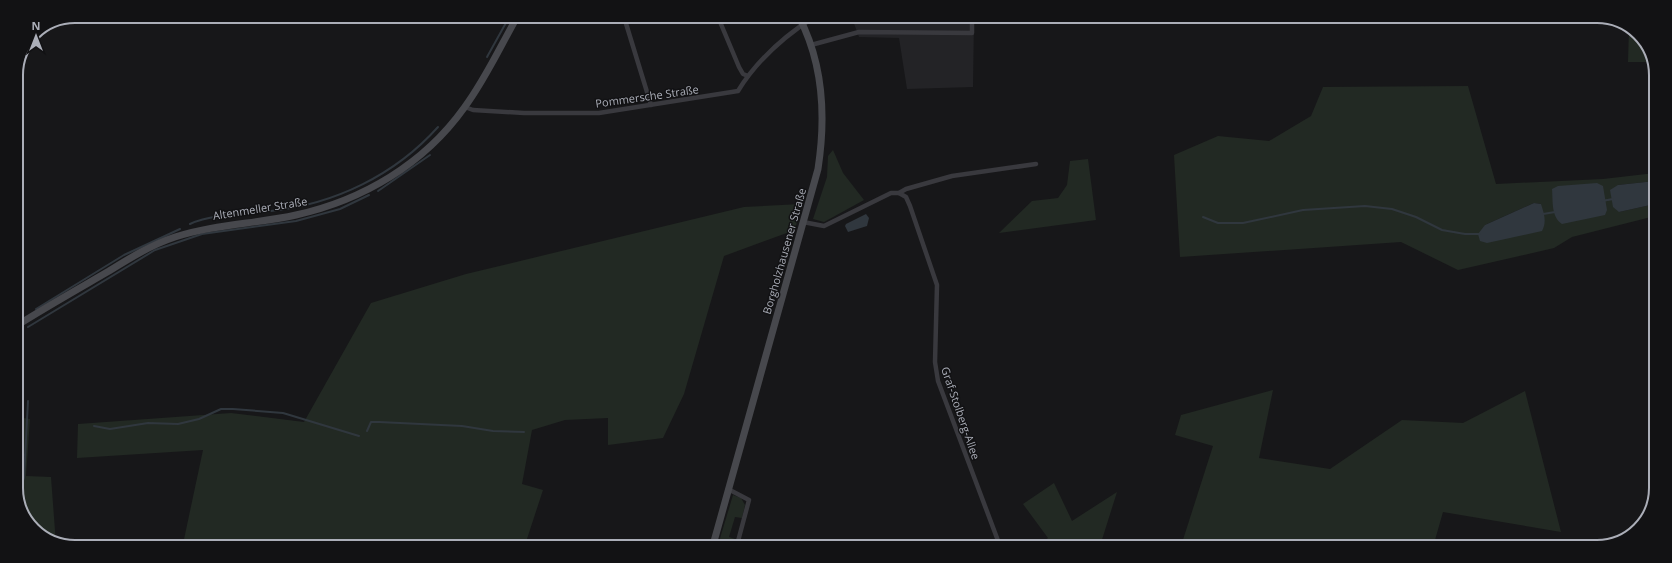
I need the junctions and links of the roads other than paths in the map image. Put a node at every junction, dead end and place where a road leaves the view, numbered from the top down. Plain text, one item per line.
1 (514, 23) edge
2 (626, 23) edge
3 (720, 23) edge
4 (806, 23) edge
5 (972, 23) edge
6 (803, 25) junction
7 (811, 45) junction
8 (748, 76) junction
9 (651, 104) junction
10 (465, 107) junction
11 (1036, 164) dead end
12 (899, 193) junction
13 (804, 222) junction
14 (23, 322) edge
15 (728, 489) junction
16 (714, 540) edge
17 (738, 540) edge
18 (998, 540) edge

1 - 10 street, Altenmeller Straße
2 - 9 street
3 - 8 street
4 - 6 street, Pommersche Straße
5 - 7 street
6 - 7 street, Borgholzhausener Straße
6 - 8 street, Pommersche Straße
7 - 13 street, Borgholzhausener Straße
8 - 9 street, Pommersche Straße
9 - 10 street, Pommersche Straße
10 - 14 street, Altenmeller Straße
11 - 12 street
12 - 13 street
12 - 18 street, Graf-Stolberg-Allee
13 - 15 street, Borgholzhausener Straße
15 - 16 street, Borgholzhausener Straße
15 - 17 street

